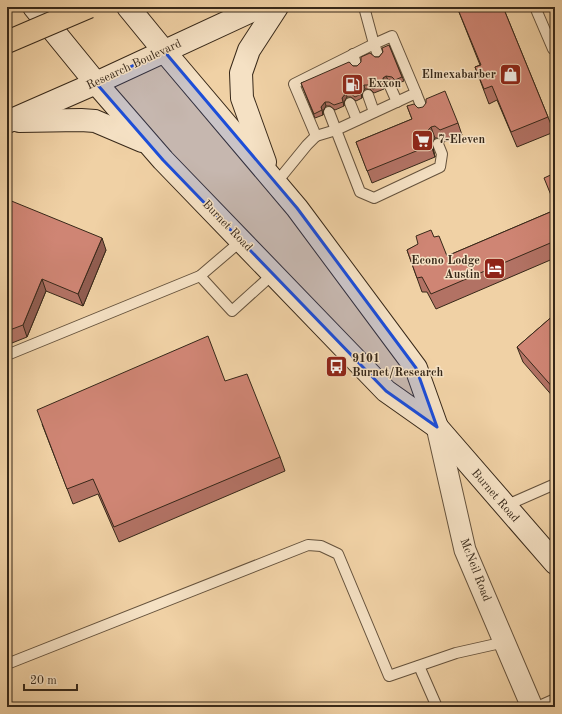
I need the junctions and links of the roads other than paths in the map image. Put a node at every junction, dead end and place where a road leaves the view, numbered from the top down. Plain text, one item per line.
1 (34, 7) edge
2 (89, 7) edge
3 (128, 7) edge
4 (260, 7) edge
5 (277, 7) edge
6 (364, 7) edge
7 (535, 7) edge
8 (7, 42) edge
9 (374, 44) junction
10 (554, 50) edge
11 (164, 51) junction
12 (378, 55) edge
13 (96, 83) junction
14 (390, 86) dead end
15 (416, 93) junction
16 (368, 95) dead end
17 (397, 102) junction
18 (350, 103) dead end
19 (329, 112) dead end
20 (374, 112) junction
21 (424, 113) edge
22 (357, 120) junction
23 (7, 122) edge
24 (336, 130) junction
25 (316, 136) junction
26 (148, 143) junction
27 (438, 144) dead end
28 (273, 180) junction
29 (241, 241) junction
30 (273, 274) junction
31 (200, 276) junction
32 (7, 355) edge
33 (437, 427) junction
34 (555, 484) edge
35 (505, 506) junction
36 (555, 563) edge
37 (505, 642) junction
38 (7, 664) edge
39 (419, 666) junction
40 (555, 699) edge
41 (437, 707) edge
42 (532, 707) edge
43 (537, 707) edge

1 - 13 main road, Burnet Road
2 - 8 highway, bridge
3 - 11 main road, Burnet Road
4 - 11 main road, Research Boulevard
5 - 28 main road
6 - 9 lane
7 - 10 lane
9 - 12 lane
9 - 15 lane
9 - 25 lane
11 - 13 main road, Research Boulevard
11 - 28 main road, Burnet Road
13 - 23 main road, Research Boulevard
13 - 26 main road, Burnet Road
14 - 17 lane
15 - 17 lane
15 - 21 lane
16 - 20 lane
17 - 20 lane
18 - 22 lane
19 - 24 lane
20 - 22 lane
22 - 24 lane
23 - 26 main road
24 - 25 lane
24 - 27 lane
25 - 28 lane
26 - 29 main road, Burnet Road
28 - 33 main road, Burnet Road
29 - 30 main road, Burnet Road
29 - 31 lane
30 - 31 lane
30 - 33 main road, Burnet Road
31 - 32 lane
33 - 35 main road, Burnet Road
33 - 37 street, McNeil Road
34 - 35 lane
35 - 36 main road, Burnet Road
37 - 39 lane
37 - 42 street, McNeil Road
38 - 39 lane
39 - 41 lane
40 - 43 lane

